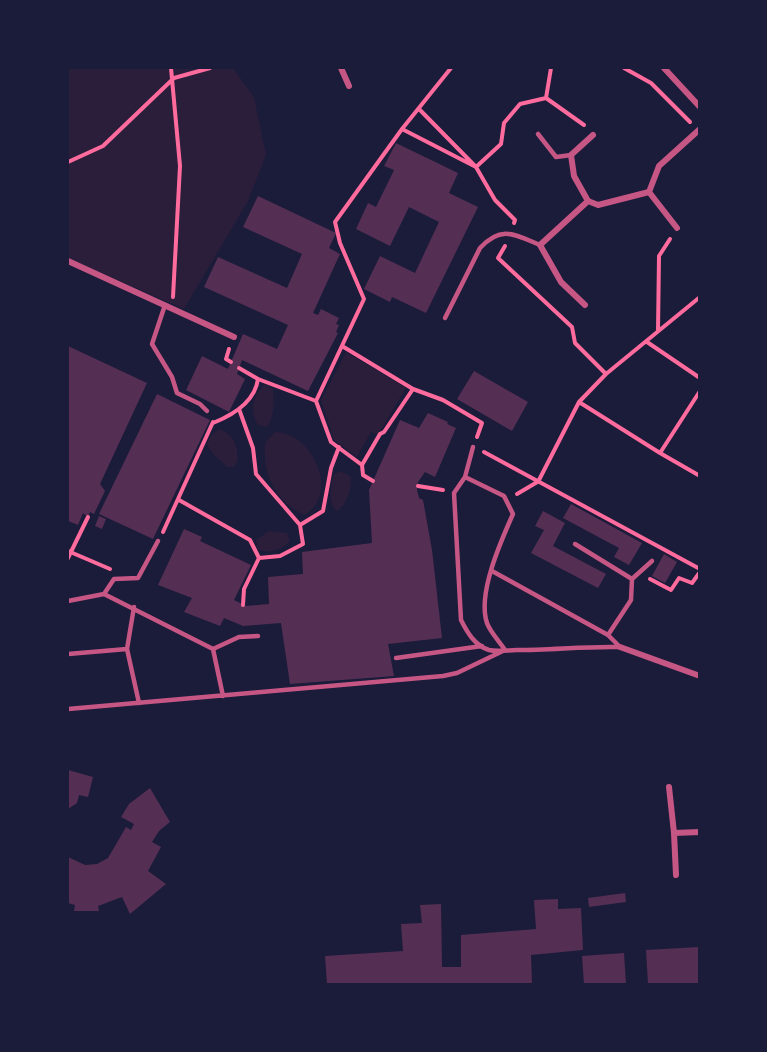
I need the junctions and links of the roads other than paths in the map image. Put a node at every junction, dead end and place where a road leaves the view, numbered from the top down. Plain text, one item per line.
1 (341, 68) edge
2 (664, 68) edge
3 (349, 86) dead end
4 (699, 107) edge
5 (699, 129) edge
6 (538, 134) dead end
7 (593, 135) road end
8 (572, 155) junction
9 (649, 192) junction
10 (588, 201) junction
11 (677, 228) road end
12 (540, 244) junction
13 (68, 261) edge
14 (165, 305) junction
15 (585, 305) dead end
16 (445, 318) dead end
17 (234, 337) dead end
18 (207, 411) road end
19 (473, 447) road end
20 (465, 477) junction
21 (158, 542) road end
22 (575, 544) dead end
23 (652, 561) dead end
24 (492, 571) junction
25 (632, 579) junction
26 (104, 594) junction
27 (68, 601) edge
28 (134, 607) junction
29 (608, 635) junction
30 (258, 636) dead end
31 (482, 646) junction
32 (620, 647) junction
33 (127, 649) junction
34 (213, 649) junction
35 (505, 651) junction
36 (68, 654) edge
37 (396, 658) dead end
38 (699, 676) edge
39 (223, 696) junction
40 (139, 702) junction
41 (68, 709) edge
42 (669, 787) dead end
43 (699, 832) edge
44 (674, 833) junction
45 (676, 875) dead end

1 - 3 street
2 - 4 street
5 - 9 street
6 - 8 lane
7 - 8 street
8 - 10 street
9 - 10 street
9 - 11 street
10 - 12 street
12 - 15 street
12 - 16 lane
13 - 14 street
14 - 17 street
14 - 18 lane
19 - 20 lane
20 - 24 lane
20 - 31 lane
21 - 26 lane
22 - 25 lane
23 - 25 lane
24 - 29 lane
24 - 35 lane
25 - 29 lane
26 - 27 lane
26 - 28 lane
28 - 33 lane
28 - 34 lane
29 - 32 lane
30 - 34 lane
31 - 35 lane
31 - 37 lane
32 - 35 lane
32 - 38 street
33 - 36 lane
33 - 40 lane
34 - 39 lane
35 - 39 lane
39 - 40 lane
40 - 41 lane
42 - 44 street
43 - 44 street
44 - 45 street

